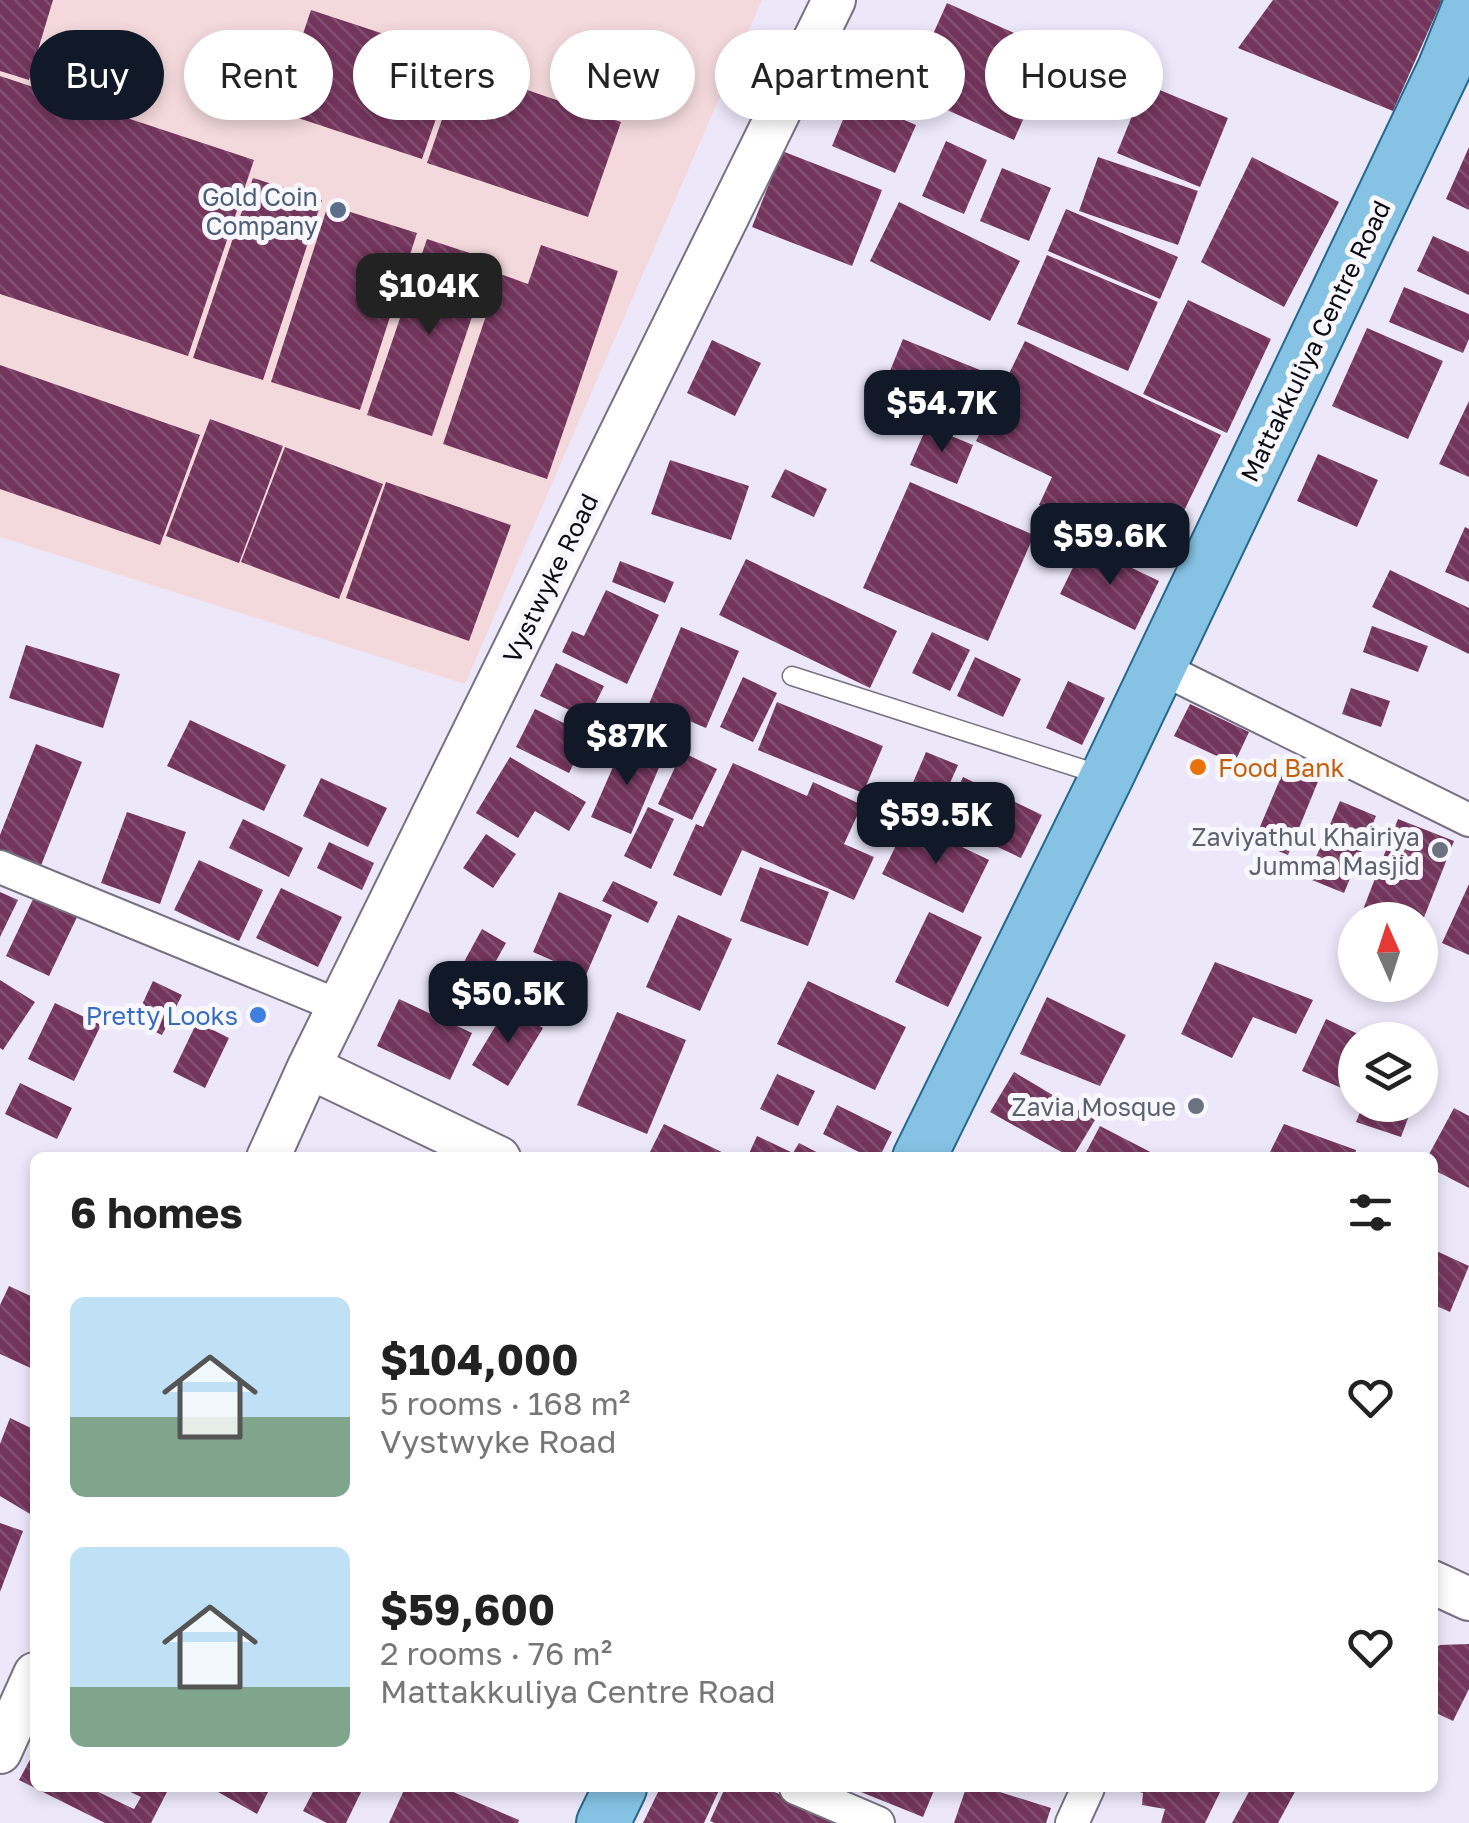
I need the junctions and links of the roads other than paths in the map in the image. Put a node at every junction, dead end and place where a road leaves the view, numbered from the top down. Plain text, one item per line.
1 (834, 0) edge
2 (1469, 8) edge
3 (1456, 76) edge
4 (1159, 667) junction
5 (792, 676) dead end
6 (1107, 776) junction
7 (1469, 820) edge
8 (0, 867) edge
9 (338, 1006) junction
10 (309, 1067) junction
11 (271, 1152) edge
12 (486, 1152) edge
13 (922, 1152) edge
14 (1438, 1585) edge
15 (1469, 1599) edge
16 (30, 1685) edge
17 (0, 1752) edge
18 (618, 1792) edge
19 (815, 1792) edge
20 (1086, 1792) edge
21 (603, 1823) edge
22 (878, 1823) edge
23 (1072, 1823) edge

1 - 9 street, Vystwyke Road
2 - 3 main road, Mattakkuliya Centre Road
3 - 4 main road, Mattakkuliya Centre Road
4 - 6 main road, Mattakkuliya Centre Road
4 - 7 street
5 - 6 lane
6 - 13 main road, Mattakkuliya Centre Road
8 - 9 street
9 - 10 street, Vystwyke Road
10 - 11 street, Vystwyke Road
10 - 12 street
14 - 15 street
16 - 17 street
18 - 21 main road
19 - 22 street
20 - 23 street

